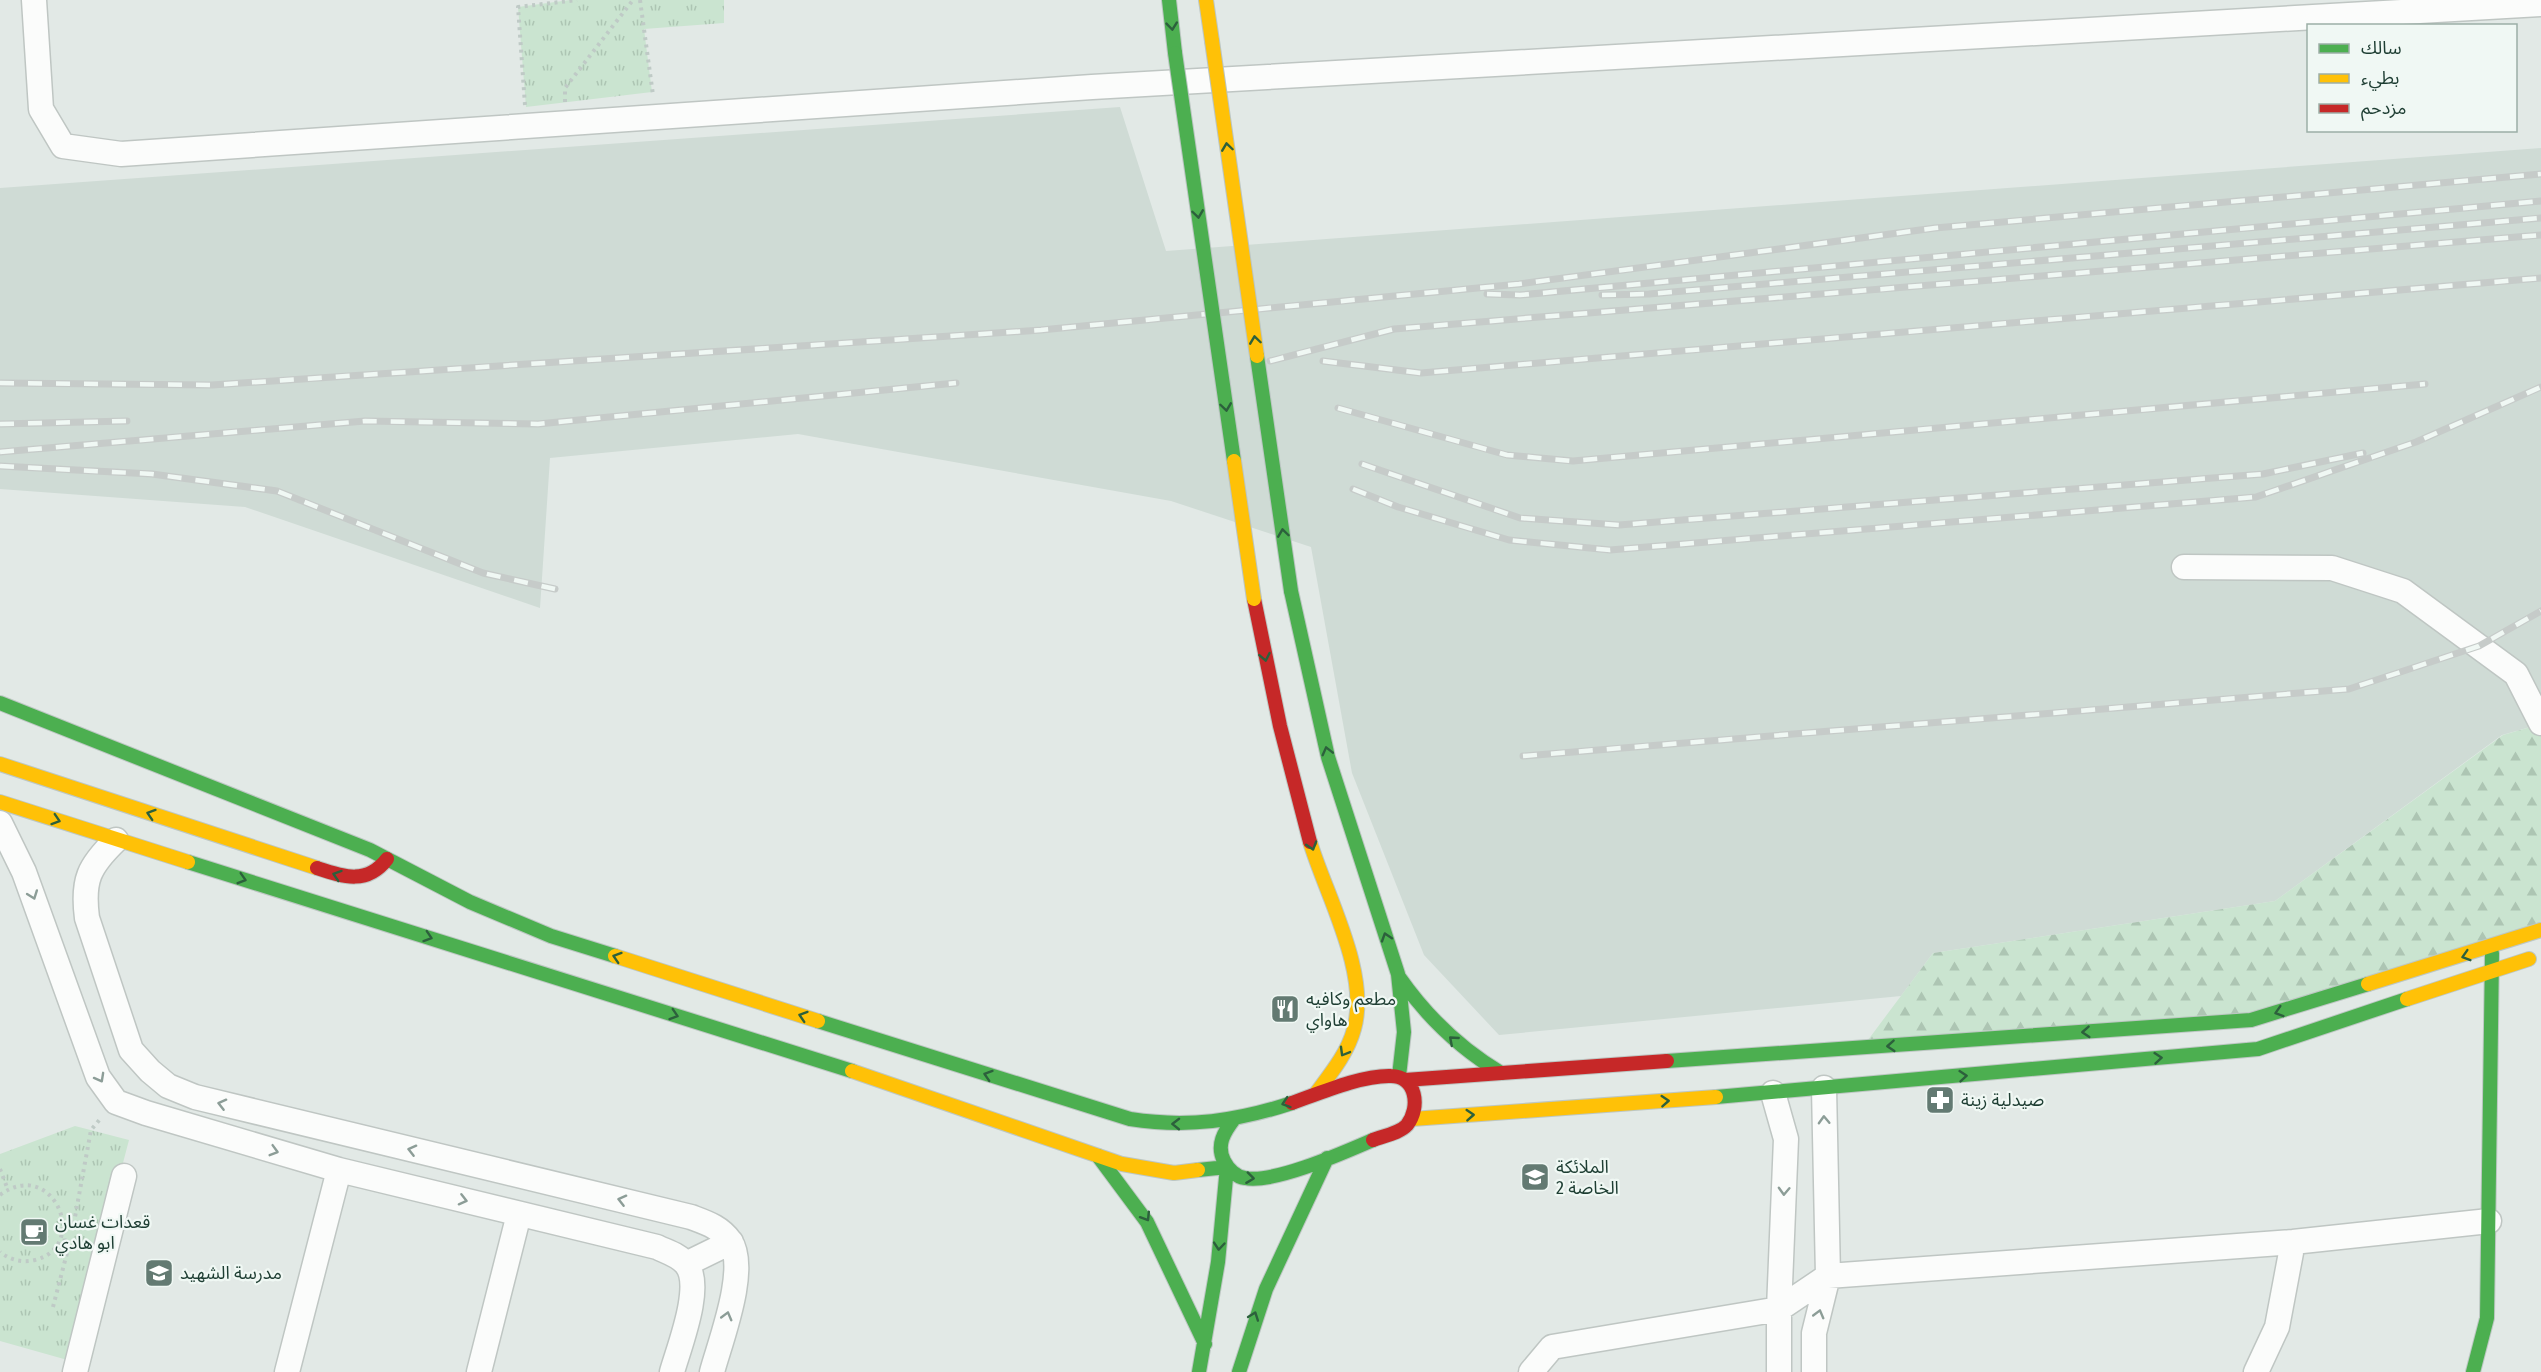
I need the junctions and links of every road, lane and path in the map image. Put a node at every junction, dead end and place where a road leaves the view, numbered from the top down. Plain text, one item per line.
1 (34, 0) edge
2 (578, 0) edge
3 (633, 0) edge
4 (640, 0) edge
5 (1169, 0) edge
6 (1206, 0) edge
7 (2446, 4) edge
8 (2541, 4) edge
9 (656, 117) junction
10 (565, 123) junction
11 (527, 126) junction
12 (2184, 567) dead end
13 (0, 703) edge
14 (2541, 723) edge
15 (0, 764) edge
16 (0, 802) edge
17 (0, 823) edge
18 (116, 840) junction
19 (9, 860) edge
20 (390, 860) junction
21 (387, 882) dead end
22 (2541, 930) edge
23 (2492, 948) junction
24 (2541, 954) edge
25 (2492, 972) junction
26 (1398, 974) junction
27 (1501, 1073) junction
28 (1402, 1078) junction
29 (1824, 1088) junction
30 (1317, 1092) junction
31 (1773, 1093) junction
32 (116, 1102) junction
33 (1234, 1119) junction
34 (1412, 1119) junction
35 (1097, 1155) junction
36 (1327, 1158) junction
37 (1227, 1167) junction
38 (0, 1169) edge
39 (339, 1170) junction
40 (124, 1176) dead end
41 (8, 1190) junction
42 (0, 1195) edge
43 (519, 1214) junction
44 (2490, 1221) junction
45 (63, 1230) junction
46 (731, 1242) junction
47 (2293, 1242) junction
48 (0, 1252) edge
49 (686, 1264) junction
50 (1828, 1276) junction
51 (53, 1306) dead end
52 (1779, 1309) junction
53 (1205, 1344) junction
54 (75, 1372) edge
55 (287, 1372) edge
56 (478, 1372) edge
57 (672, 1372) edge
58 (712, 1372) edge
59 (1199, 1372) edge
60 (1239, 1372) edge
61 (1531, 1372) edge
62 (1779, 1372) edge
63 (1814, 1372) edge
64 (2256, 1372) edge
65 (2473, 1372) edge

1 - 11 street
2 - 11 path
3 - 10 path
4 - 9 path
5 -> 30 main road, bridge
26 -> 6 main road, bridge
7 - 8 street
7 - 9 street
9 - 10 street
10 - 11 street
12 - 14 street
13 - 20 main road
20 -> 15 main road
16 -> 18 main road
17 - 19 street
18 -> 35 main road
46 -> 18 street
19 -> 32 street
20 - 21 main road
33 -> 20 main road
22 - 23 main road
23 - 25 main road
23 -> 27 main road
24 - 25 main road
29 -> 25 main road
25 - 44 main road
27 -> 26 main road
26 - 28 main road
27 - 28 main road
28 - 30 main road
28 - 34 main road
29 - 31 main road
50 -> 29 street
30 -> 33 main road
34 -> 31 main road
31 -> 52 street
32 -> 39 street
32 - 45 path
33 - 37 main road
34 - 36 main road
35 - 37 main road
35 -> 53 main road
37 -> 36 main road
60 -> 36 main road
37 -> 53 main road
38 - 41 path
39 -> 43 street
39 - 55 street
40 - 54 street
41 - 42 path
41 - 45 path
43 - 49 street
43 - 56 street
44 - 47 street
44 - 65 main road
45 - 48 path
45 - 51 path
46 - 49 street
58 -> 46 street
47 - 50 street
47 - 64 street
49 - 57 street
50 - 52 street
63 -> 50 street
52 - 61 street
52 - 62 street
53 - 59 main road

